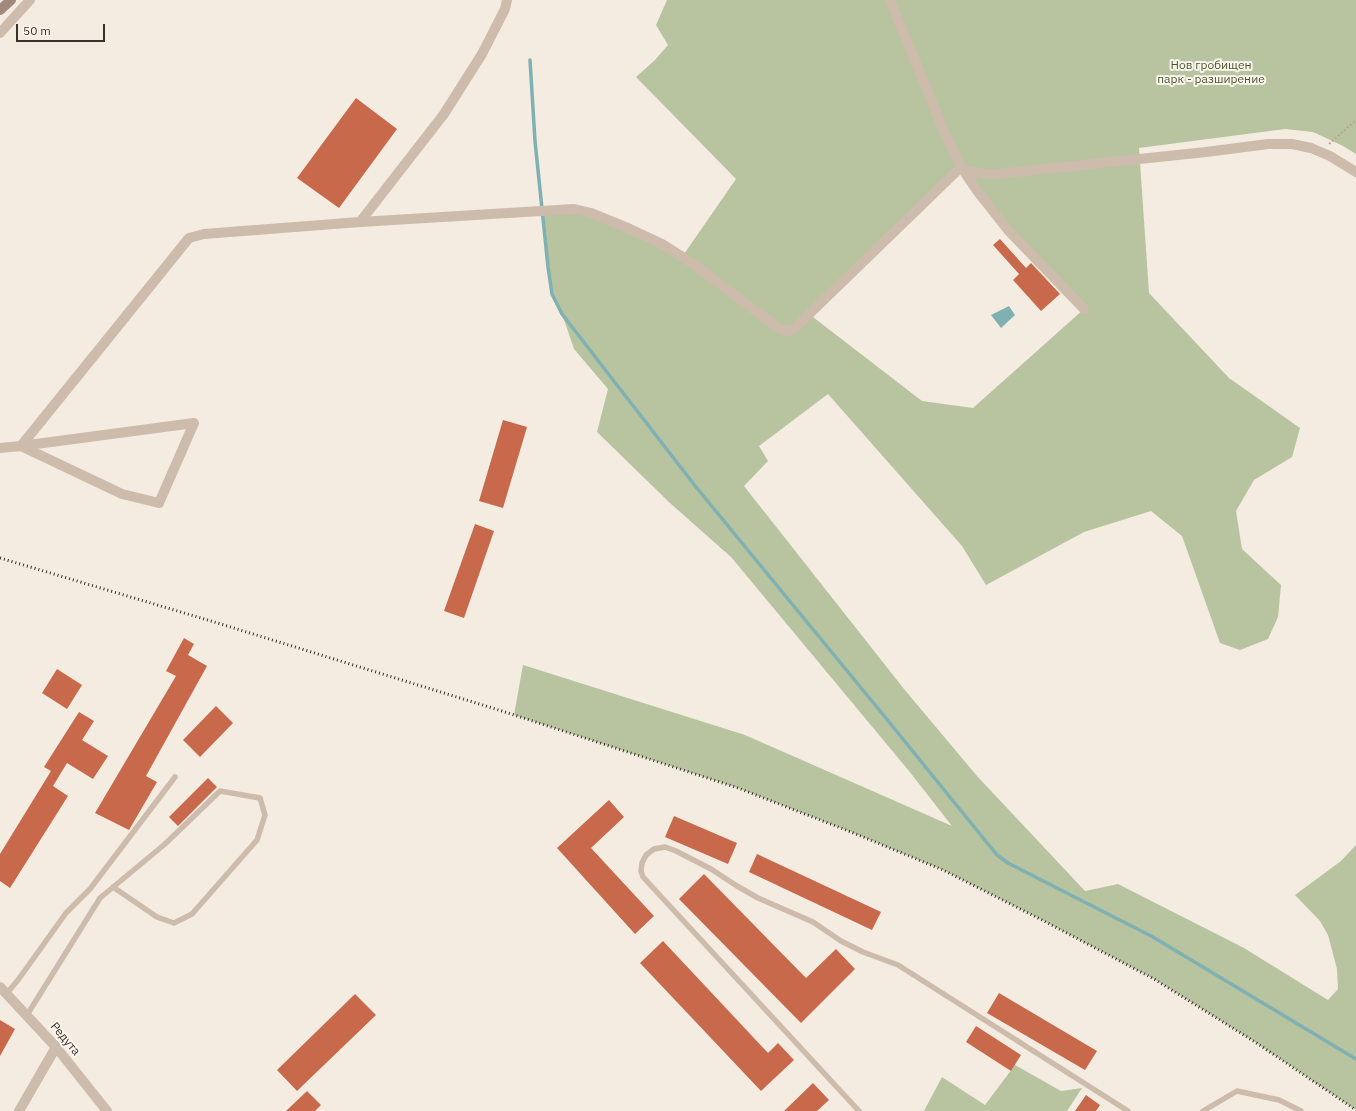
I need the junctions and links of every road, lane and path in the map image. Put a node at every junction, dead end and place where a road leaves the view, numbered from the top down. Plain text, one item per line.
1 (30, 0) edge
2 (507, 0) edge
3 (890, 0) edge
4 (0, 33) edge
5 (1356, 120) edge
6 (1320, 152) junction
7 (961, 167) junction
8 (1356, 172) edge
9 (360, 222) junction
10 (1084, 309) dead end
11 (21, 446) junction
12 (0, 448) edge
13 (176, 776) dead end
14 (113, 887) junction
15 (3, 990) edge
16 (27, 1015) junction
17 (56, 1047) junction
18 (19, 1111) edge
19 (107, 1111) edge
20 (859, 1111) edge
21 (1128, 1111) edge
22 (1203, 1111) edge
23 (1301, 1111) edge

1 - 4 street
2 - 9 street
3 - 7 street
5 - 6 path
6 - 7 street
6 - 8 street
7 - 9 street
7 - 10 street
9 - 11 street
11 - 11 street
11 - 12 street
13 - 15 lane
14 - 14 lane
14 - 16 lane
15 - 16 street, Редута
16 - 17 street, Редута
17 - 18 street
17 - 19 street, Редута
20 - 21 lane
22 - 23 lane

